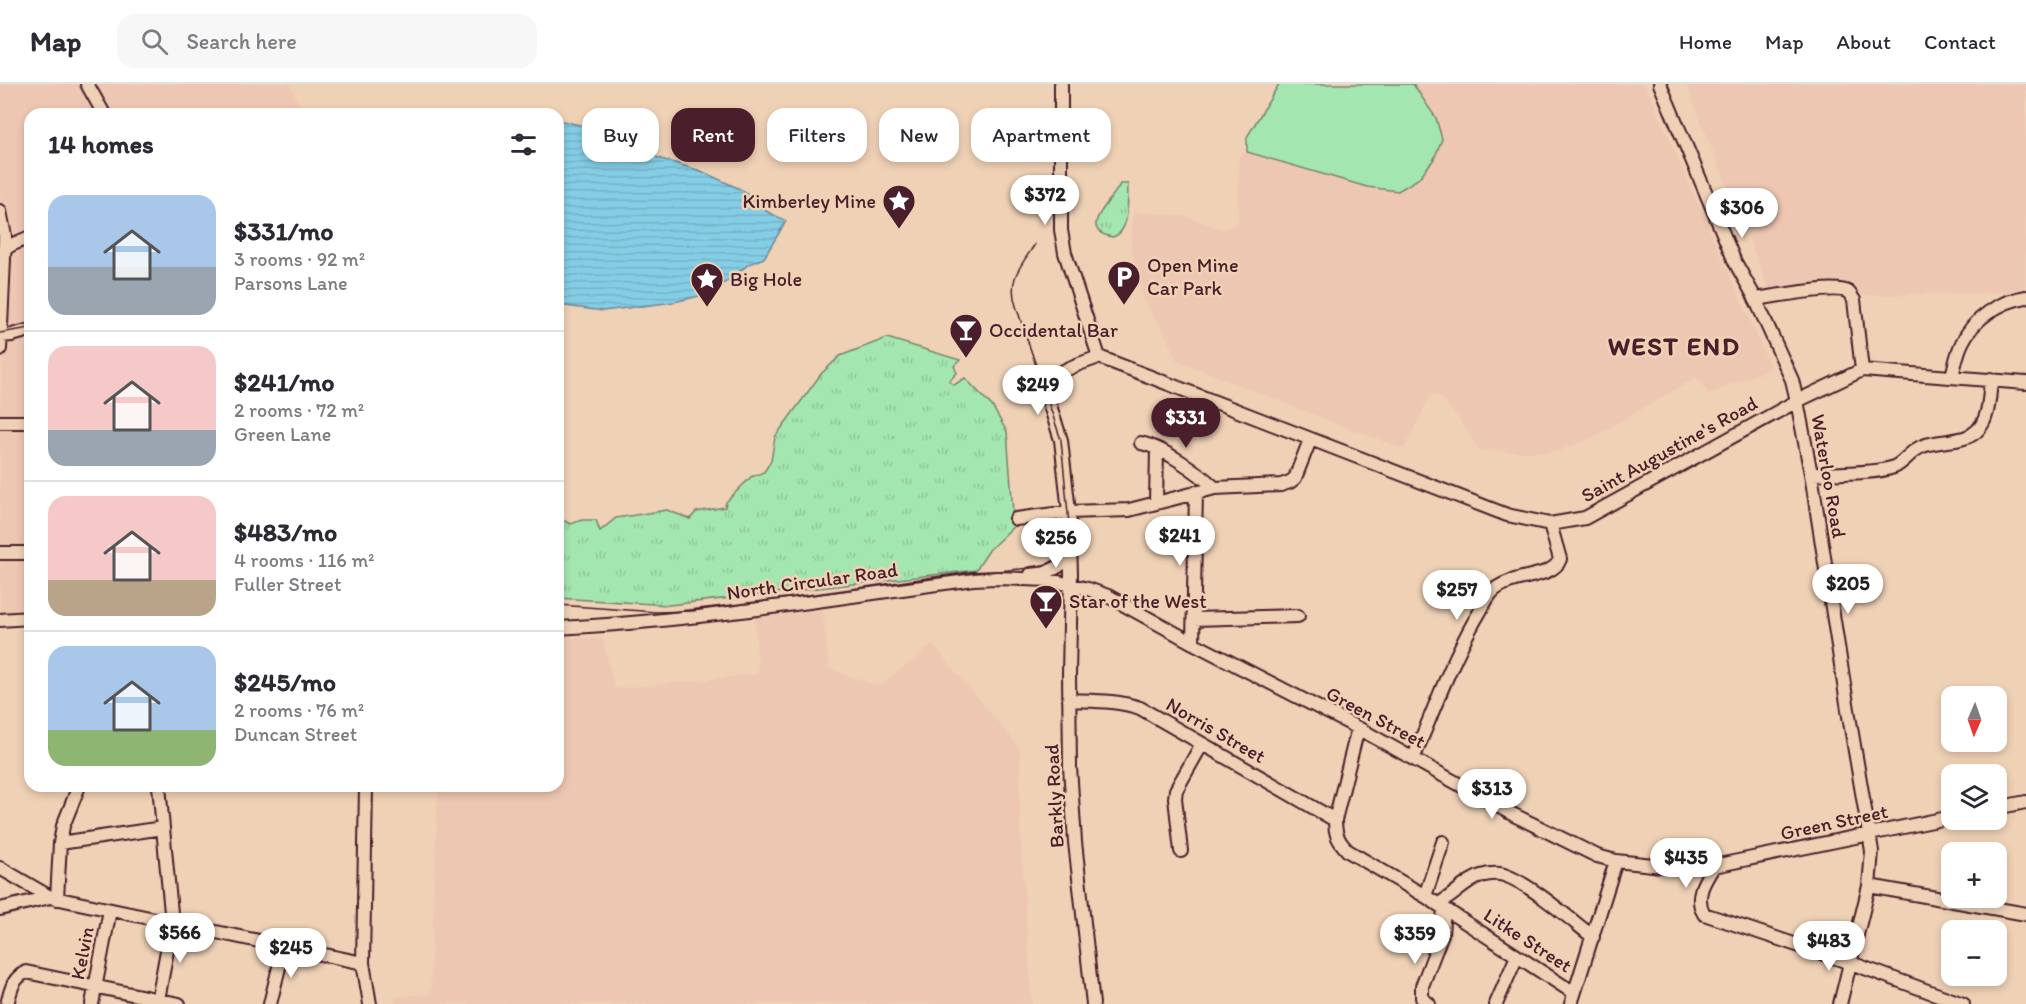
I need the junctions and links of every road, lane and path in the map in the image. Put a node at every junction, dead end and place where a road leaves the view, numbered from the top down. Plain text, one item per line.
1 (87, 84) edge
2 (1061, 84) edge
3 (1660, 84) edge
4 (101, 108) edge
5 (0, 211) edge
6 (24, 240) edge
7 (1, 250) edge
8 (2026, 297) edge
9 (1755, 299) junction
10 (24, 332) edge
11 (1, 336) edge
12 (0, 349) edge
13 (1099, 357) junction
14 (1862, 370) junction
15 (1952, 376) junction
16 (1991, 379) junction
17 (2026, 383) edge
18 (1797, 401) junction
19 (0, 422) edge
20 (24, 422) edge
21 (1310, 440) junction
22 (1141, 443) dead end
23 (1157, 449) junction
24 (1811, 474) junction
25 (1215, 488) junction
26 (1196, 492) junction
27 (1156, 502) junction
28 (1069, 512) junction
29 (1016, 519) dead end
30 (1550, 524) junction
31 (24, 552) edge
32 (0, 553) edge
33 (1071, 553) junction
34 (994, 578) junction
35 (1071, 584) junction
36 (1298, 616) dead end
37 (24, 618) edge
38 (1194, 618) junction
39 (0, 620) edge
40 (564, 628) edge
41 (1193, 643) junction
42 (1069, 700) junction
43 (1358, 728) junction
44 (1202, 744) junction
45 (1413, 759) junction
46 (77, 792) edge
47 (160, 792) edge
48 (366, 792) edge
49 (2026, 802) edge
50 (2007, 806) edge
51 (1941, 819) edge
52 (1335, 820) junction
53 (163, 828) junction
54 (1868, 835) junction
55 (1443, 842) dead end
56 (60, 843) junction
57 (1181, 851) dead end
58 (1616, 861) junction
59 (1714, 866) junction
60 (0, 868) edge
61 (1869, 886) junction
62 (1425, 896) junction
63 (54, 898) junction
64 (1441, 906) junction
65 (0, 909) edge
66 (110, 910) junction
67 (2026, 914) edge
68 (172, 923) junction
69 (1593, 937) junction
70 (284, 947) junction
71 (1517, 956) junction
72 (363, 963) junction
73 (1851, 963) junction
74 (95, 987) junction
75 (1572, 999) edge
76 (158, 1000) junction
77 (7, 1004) edge
78 (92, 1004) edge
79 (179, 1004) edge
80 (270, 1004) edge
81 (370, 1004) edge
82 (1093, 1004) edge
83 (1429, 1004) edge
84 (1496, 1004) edge
85 (1840, 1004) edge
86 (1963, 1004) edge

1 - 4 street
2 - 13 street
3 - 9 street, Waterloo Road
5 - 7 street
6 - 7 street
7 - 11 street
8 - 15 street
9 - 14 street
9 - 18 street, Waterloo Road
10 - 11 street
11 - 12 street
13 - 21 street, Saint Augustine's Road
13 - 28 street, Barkly Road
14 - 15 street, Saint Augustine's Road
14 - 18 street, Saint Augustine's Road
15 - 16 street, Saint Augustine's Road
16 - 17 street, Saint Augustine's Road
16 - 24 street
18 - 24 street, Waterloo Road
18 - 30 street, Saint Augustine's Road
19 - 20 street
21 - 25 street
21 - 30 street, Saint Augustine's Road
22 - 23 street
23 - 25 street
23 - 27 street
24 - 54 street, Waterloo Road
25 - 26 street
26 - 27 street
26 - 38 street
27 - 28 street
28 - 29 street
28 - 33 street, Barkly Road
30 - 45 street
31 - 32 street
33 - 34 street
33 - 35 street, Barkly Road
34 - 35 street, North Circular Road
34 - 40 street, North Circular Road
35 - 41 street, Green Street
35 - 42 street, Barkly Road
36 - 38 street
37 - 39 street
38 - 41 street
41 - 43 street, Green Street
42 - 44 street, Norris Street
42 - 82 street, Barkly Road
43 - 45 street, Green Street
43 - 52 street
44 - 52 street, Norris Street
44 - 57 street
45 - 58 street, Green Street
46 - 56 street
47 - 53 street
48 - 72 street
49 - 50 street
51 - 54 street, Green Street
52 - 62 street, Litke Street
53 - 56 street
53 - 68 street
54 - 59 street, Green Street
54 - 61 street, Waterloo Road
55 - 62 street
56 - 63 street
58 - 59 street, Green Street
58 - 69 street
59 - 73 street
60 - 63 street
61 - 67 street
61 - 73 street, Waterloo Road
62 - 64 street, Litke Street
63 - 65 street
63 - 66 street
64 - 69 street
64 - 71 street, Litke Street
64 - 83 street
66 - 68 street
66 - 74 street, Kelvin
68 - 70 street
68 - 76 street
69 - 75 street
70 - 72 street
70 - 80 street
71 - 75 street, Litke Street
71 - 84 street
72 - 81 street
73 - 85 street, Waterloo Road
73 - 86 street
74 - 76 street
74 - 77 street
74 - 78 street, Kelvin
76 - 79 street

